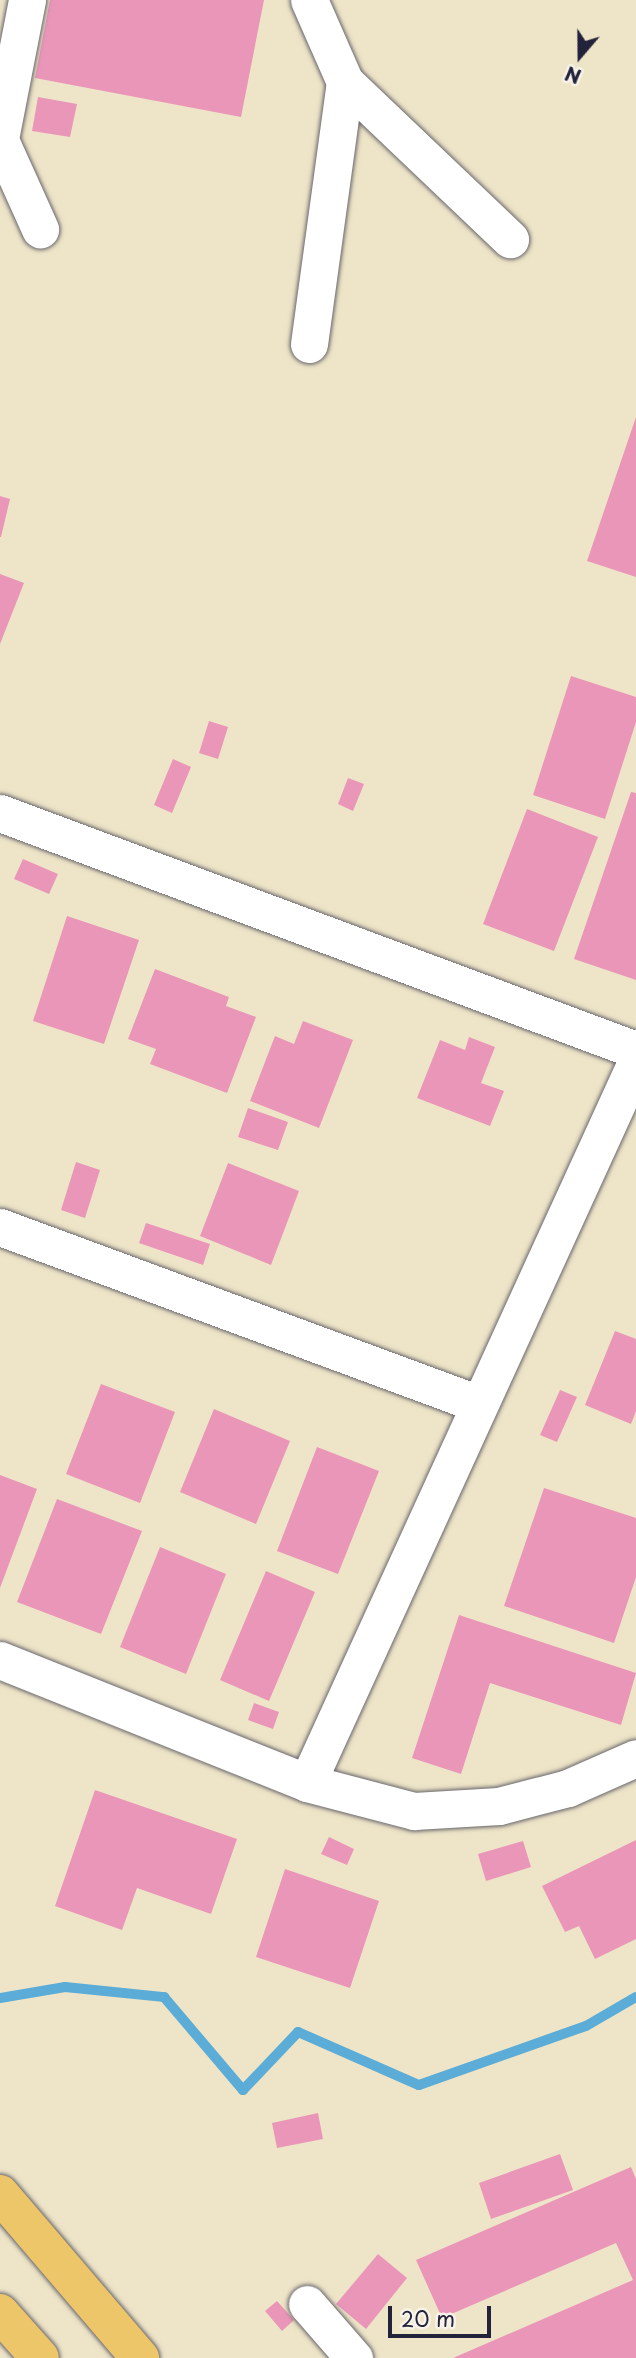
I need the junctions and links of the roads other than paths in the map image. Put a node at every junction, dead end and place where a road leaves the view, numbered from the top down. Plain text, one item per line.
1 (27, 0) edge
2 (309, 0) edge
3 (345, 82) junction
4 (0, 140) edge
5 (40, 229) dead end
6 (510, 239) dead end
7 (309, 344) dead end
8 (0, 813) edge
9 (636, 1050) edge
10 (636, 1062) edge
11 (0, 1227) edge
12 (480, 1404) junction
13 (0, 1660) edge
14 (636, 1758) edge
15 (307, 1783) junction
16 (0, 2194) edge
17 (307, 2304) dead end
18 (0, 2313) edge
19 (40, 2358) edge
20 (140, 2358) edge
21 (354, 2358) edge

1 - 4 street
2 - 3 street
3 - 6 street
3 - 7 street
4 - 5 street
8 - 9 street
10 - 12 street
11 - 12 street
12 - 15 street
13 - 15 street
14 - 15 street
16 - 20 main road
17 - 21 street
18 - 19 main road

